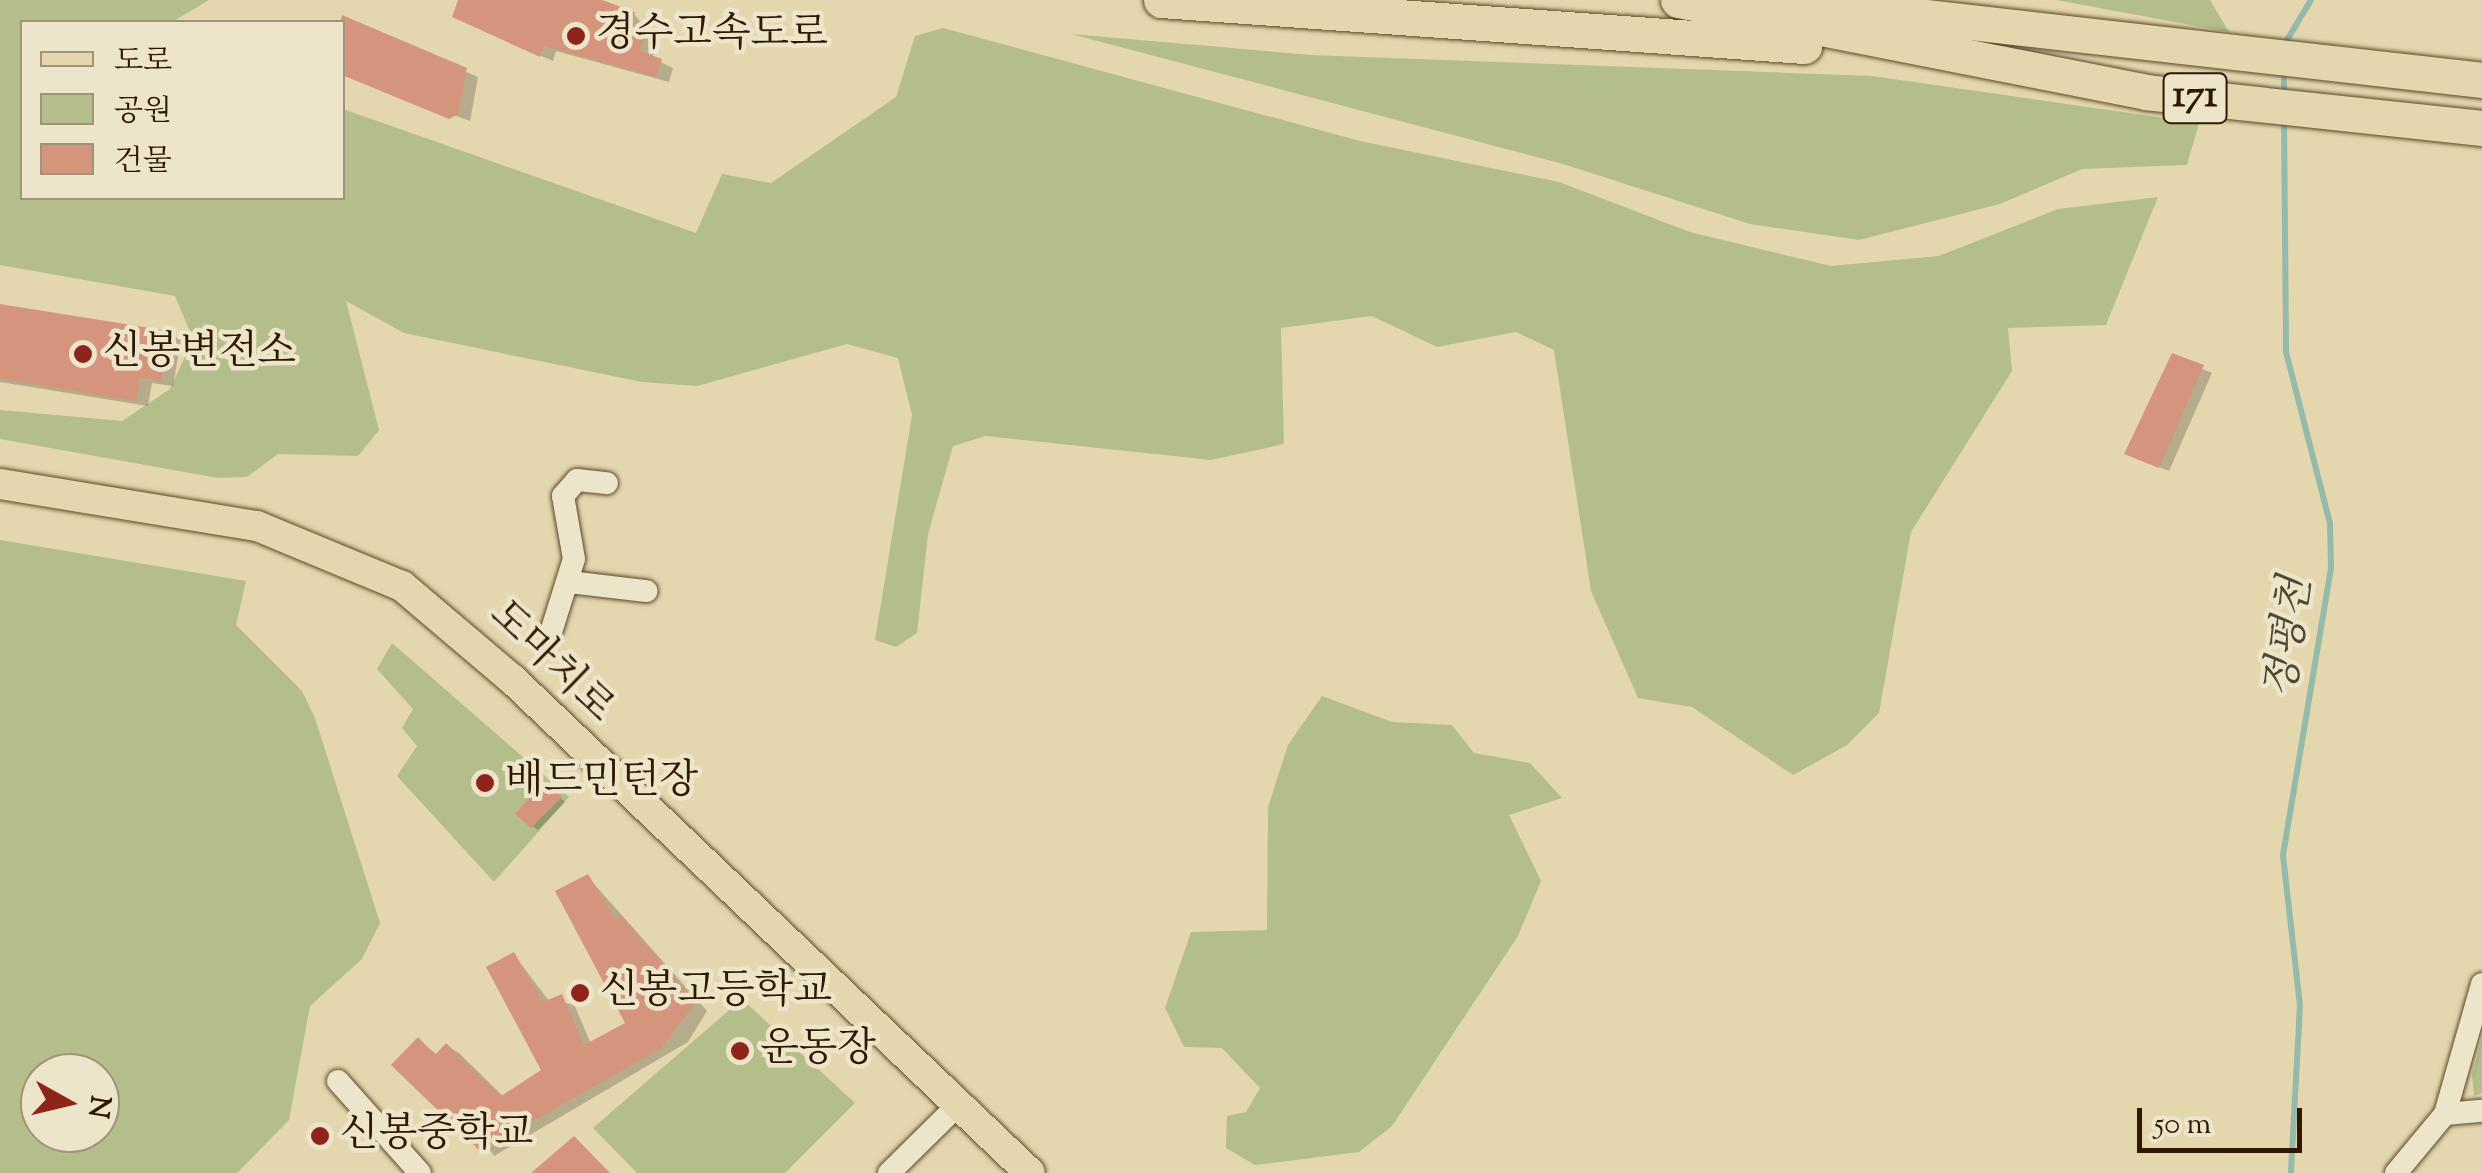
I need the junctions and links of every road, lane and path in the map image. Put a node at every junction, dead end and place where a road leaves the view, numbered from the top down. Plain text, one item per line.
1 (1161, 0) edge
2 (1678, 0) edge
3 (1776, 0) edge
4 (1868, 0) edge
5 (1913, 35) junction
6 (2482, 80) edge
7 (2482, 128) edge
8 (607, 482) dead end
9 (0, 484) edge
10 (569, 582) junction
11 (646, 592) dead end
12 (552, 629) dead end
13 (2482, 984) edge
14 (338, 1082) dead end
15 (958, 1106) junction
16 (2482, 1110) edge
17 (2445, 1114) junction
18 (420, 1173) edge
19 (889, 1173) edge
20 (1030, 1173) edge
21 (2396, 1173) edge

1 - 5 highway
2 - 5 highway, 171
3 - 5 highway, 171
4 - 5 highway
5 - 6 highway, 171
5 - 7 highway, 171
8 - 10 street
9 - 15 main road, 도마치로
10 - 11 street
10 - 12 street
13 - 17 street
14 - 18 street
15 - 19 street
15 - 20 main road, 도마치로
16 - 17 street
17 - 21 street

